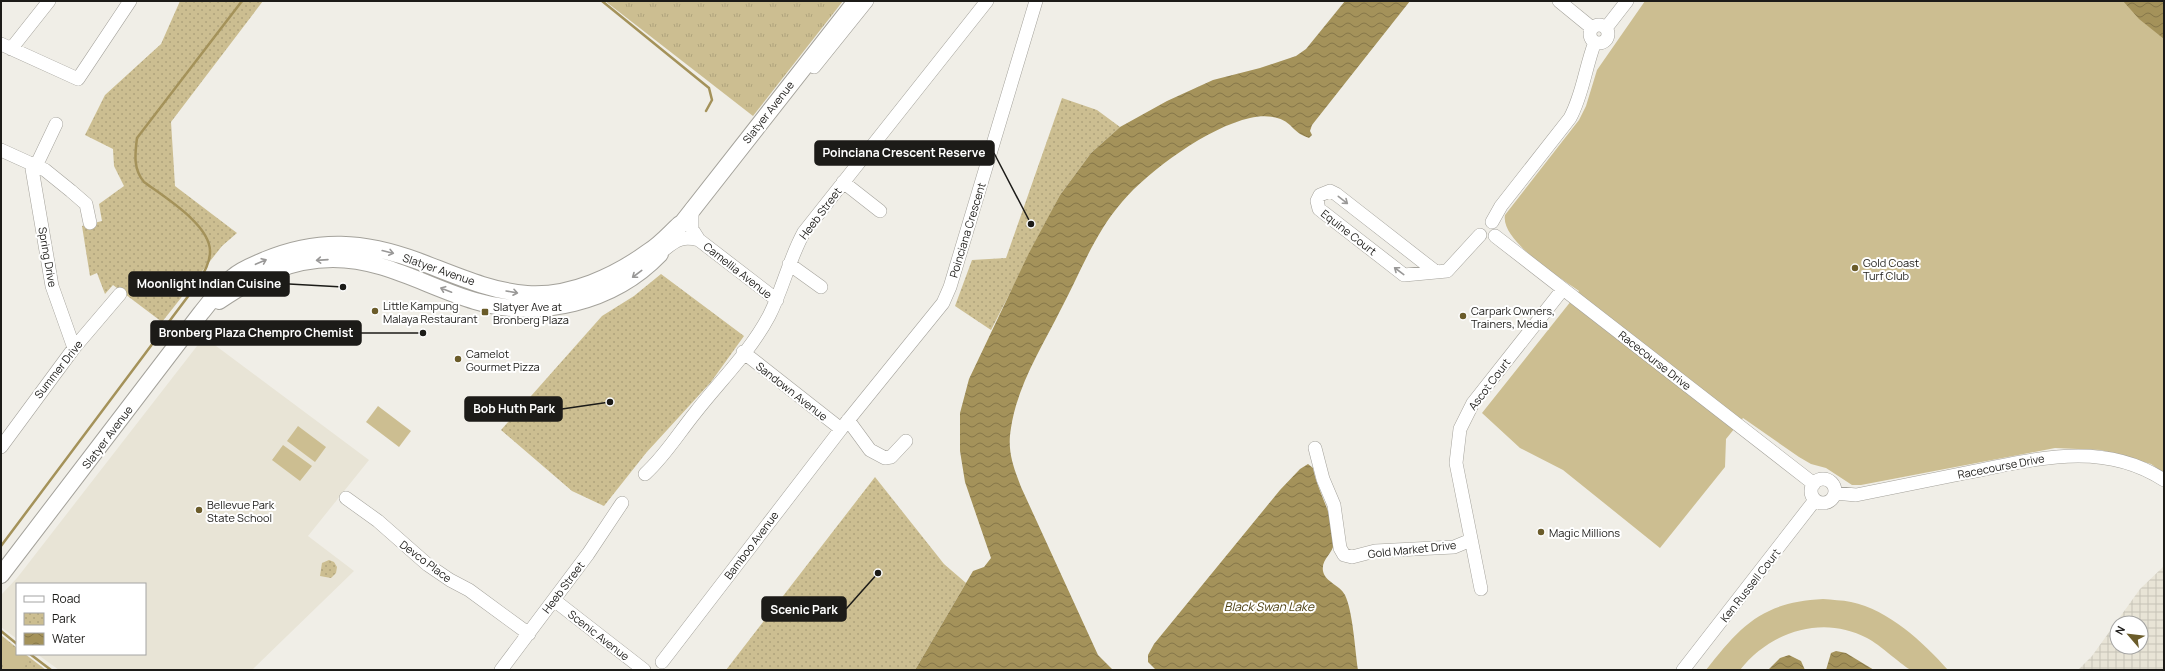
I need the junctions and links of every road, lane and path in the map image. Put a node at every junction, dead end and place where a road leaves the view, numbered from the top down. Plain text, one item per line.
1 (49, 1) edge
2 (130, 1) edge
3 (856, 1) edge
4 (867, 1) edge
5 (987, 1) edge
6 (1036, 1) edge
7 (1559, 1) edge
8 (1627, 1) edge
9 (1592, 28) junction
10 (1606, 28) junction
11 (1595, 42) junction
12 (6, 46) edge
13 (56, 124) dead end
14 (1, 150) edge
15 (34, 165) junction
16 (713, 182) junction
17 (843, 182) junction
18 (692, 208) junction
19 (880, 211) dead end
20 (1492, 222) junction
21 (90, 223) dead end
22 (680, 224) junction
23 (1480, 235) junction
24 (1495, 236) junction
25 (699, 240) junction
26 (665, 249) junction
27 (789, 264) junction
28 (1436, 272) junction
29 (821, 287) dead end
30 (1563, 290) junction
31 (120, 294) dead end
32 (777, 300) junction
33 (201, 313) junction
34 (74, 348) junction
35 (743, 352) junction
36 (844, 424) junction
37 (906, 441) dead end
38 (2, 445) edge
39 (1315, 448) dead end
40 (645, 474) dead end
41 (2164, 480) edge
42 (1814, 484) junction
43 (1835, 493) junction
44 (346, 498) dead end
45 (1815, 500) junction
46 (622, 503) dead end
47 (1471, 540) junction
48 (7, 566) edge
49 (1, 575) edge
50 (1481, 589) dead end
51 (554, 600) junction
52 (528, 634) junction
53 (662, 662) dead end
54 (501, 670) edge
55 (644, 670) edge
56 (1683, 670) edge

1 - 12 street
2 - 12 street
3 - 16 main road, Slatyer Avenue
4 - 16 street
5 - 17 street, Heeb Street
6 - 36 street, Poinciana Crescent
7 - 9 street
8 - 10 street
9 - 10 street
9 - 11 street
10 - 11 street
11 - 20 street
13 - 15 street
14 - 15 street
15 - 21 street
15 - 34 street, Spring Drive
16 - 18 main road, Slatyer Avenue
17 - 19 street
17 - 27 street, Heeb Street
18 - 22 main road, Slatyer Avenue
18 - 25 street, Camellia Avenue
20 - 23 street
20 - 24 street
22 - 26 main road, Slatyer Avenue
33 -> 22 main road, Slatyer Avenue
23 - 24 street
23 - 28 street, Equine Court
24 - 30 street, Racecourse Drive
25 - 26 street, Camellia Avenue
25 - 32 street, Camellia Avenue
26 -> 33 main road, Slatyer Avenue
27 - 29 street
27 - 32 street, Heeb Street
28 -> 28 street, Equine Court
30 - 42 street, Racecourse Drive
30 - 47 street, Ascot Court
31 - 34 street, Summer Drive
32 - 35 street, Heeb Street
33 - 48 main road, Slatyer Avenue
34 - 38 street, Summer Drive
35 - 36 street, Sandown Avenue
35 - 40 street, Heeb Street
36 - 37 street, Sandown Avenue
36 - 53 street, Bamboo Avenue
39 - 47 street, Gold Market Drive
41 - 43 street, Racecourse Drive
42 - 43 street
42 - 45 street
43 - 45 street
44 - 52 street, Devco Place
45 - 56 street, Ken Russell Court
46 - 51 street, Heeb Street
47 - 50 street, Ascot Court
48 - 49 main road, Slatyer Avenue
51 - 52 street, Heeb Street
51 - 55 street, Scenic Avenue
52 - 54 street, Heeb Street

